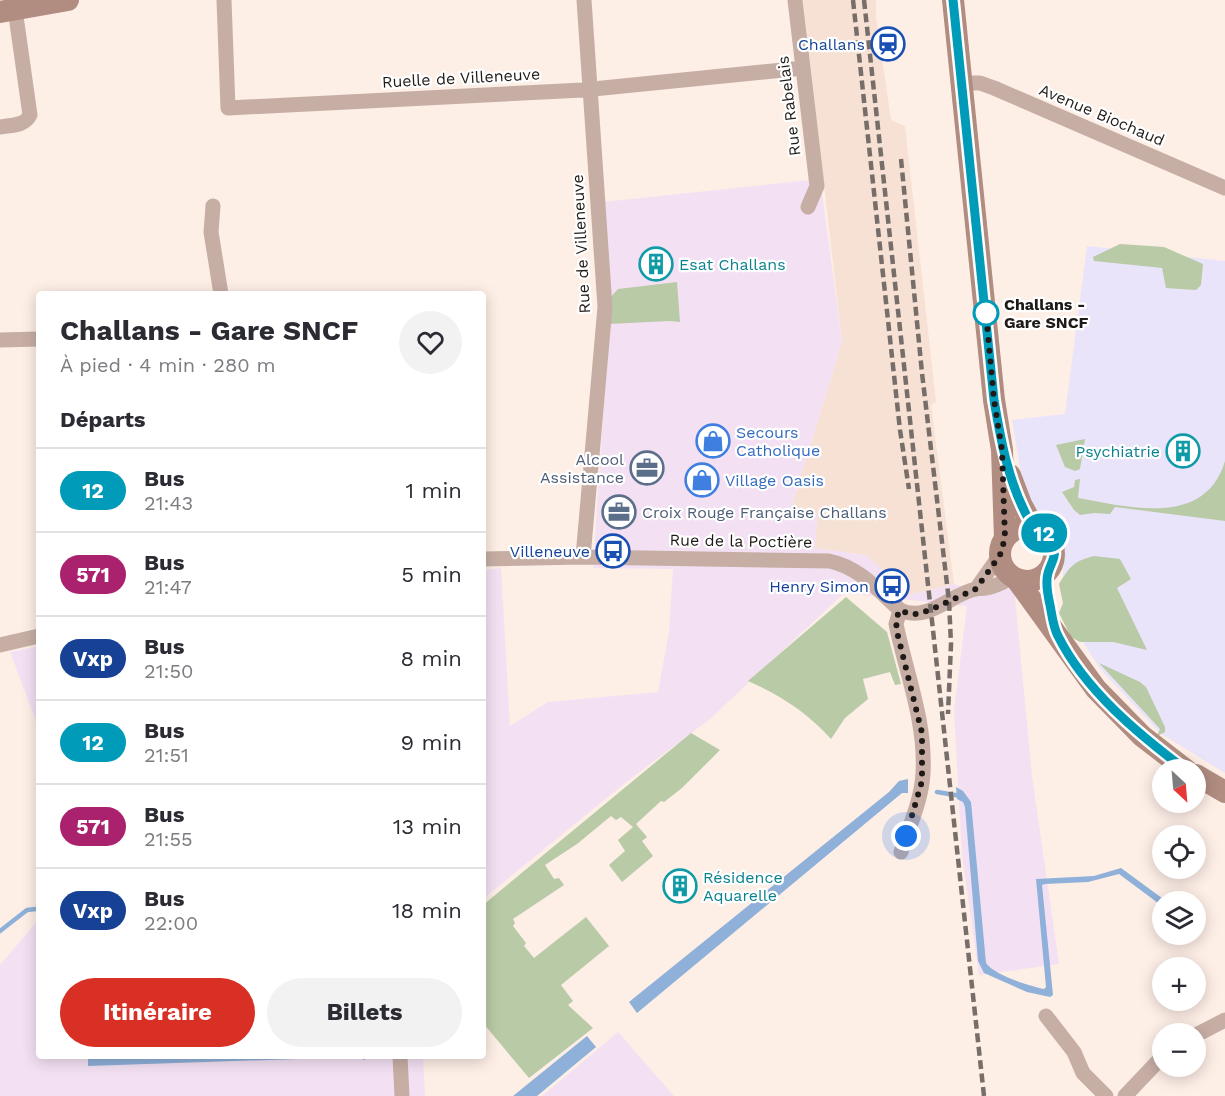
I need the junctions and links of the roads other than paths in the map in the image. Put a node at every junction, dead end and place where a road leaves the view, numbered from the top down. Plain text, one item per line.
1 (68, 0) edge
2 (224, 0) edge
3 (584, 0) edge
4 (795, 0) edge
5 (953, 0) edge
6 (8, 10) edge
7 (803, 68) junction
8 (962, 83) junction
9 (590, 89) junction
10 (0, 127) edge
11 (1225, 188) edge
12 (213, 206) dead end
13 (808, 207) dead end
14 (221, 291) edge
15 (36, 339) edge
16 (0, 340) edge
17 (1002, 450) junction
18 (1034, 528) junction
19 (1002, 547) junction
20 (583, 557) junction
21 (486, 559) edge
22 (1048, 573) junction
23 (1015, 579) junction
24 (976, 589) junction
25 (900, 610) junction
26 (1057, 634) junction
27 (36, 637) edge
28 (0, 645) edge
29 (1172, 759) edge
30 (1206, 781) edge
31 (1225, 792) edge
32 (901, 852) dead end
33 (1046, 1016) dead end
34 (1225, 1020) edge
35 (1206, 1030) edge
36 (400, 1059) edge
37 (1152, 1068) edge
38 (402, 1096) edge
39 (1106, 1096) edge
40 (1125, 1096) edge

1 - 6 main road
2 - 9 street, Ruelle de Villeneuve
3 - 9 street, Rue de Villeneuve
4 - 7 street, Rue Rabelais
5 - 8 main road
6 - 10 street
7 - 9 street, Ruelle de Villeneuve
7 - 13 street, Rue Rabelais
8 - 11 street, Avenue Biochaud
8 - 17 main road
9 - 20 street, Rue de Villeneuve
12 - 14 street
15 - 16 street
17 - 18 main road
17 - 19 main road
18 - 19 main road
18 - 22 main road
19 - 23 main road
19 - 24 street
20 - 21 street, Rue de la Poctière
20 - 25 street, Rue de la Poctière
22 - 23 main road
22 - 26 main road
23 - 24 street
23 - 26 main road
24 - 25 street
25 - 32 street
26 - 29 main road
27 - 28 street
30 - 31 main road
33 - 39 street
34 - 35 street
36 - 38 street
37 - 40 street

